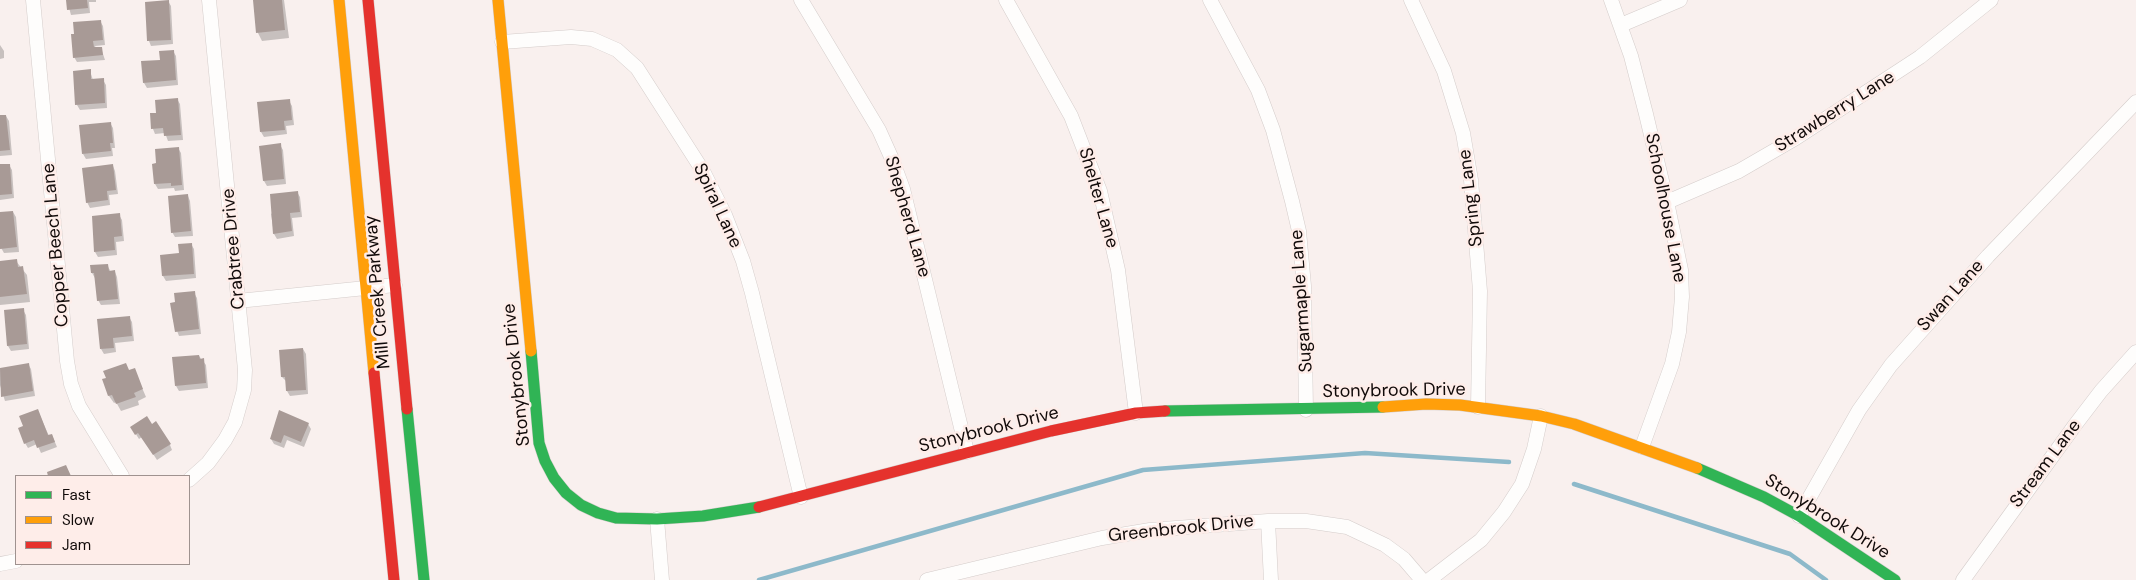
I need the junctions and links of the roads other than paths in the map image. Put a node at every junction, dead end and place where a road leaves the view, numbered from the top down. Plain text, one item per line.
1 (33, 0) edge
2 (210, 0) edge
3 (339, 0) edge
4 (368, 0) edge
5 (498, 0) edge
6 (801, 0) edge
7 (1006, 0) edge
8 (1210, 0) edge
9 (1412, 0) edge
10 (1611, 0) edge
11 (1680, 0) edge
12 (1991, 0) edge
13 (1621, 25) junction
14 (502, 42) junction
15 (2136, 102) edge
16 (1667, 202) junction
17 (395, 285) junction
18 (366, 288) junction
19 (238, 301) junction
20 (2136, 352) edge
21 (1478, 406) junction
22 (1306, 410) junction
23 (1136, 413) junction
24 (1541, 416) junction
25 (1642, 447) junction
26 (967, 452) junction
27 (121, 475) edge
28 (190, 479) edge
29 (801, 496) junction
30 (1799, 516) junction
31 (657, 519) junction
32 (1268, 521) junction
33 (15, 561) edge
34 (0, 564) edge
35 (394, 580) edge
36 (424, 580) edge
37 (662, 580) edge
38 (927, 580) edge
39 (1271, 580) edge
40 (1422, 580) edge
41 (1429, 580) edge
42 (1895, 580) edge
43 (1963, 580) edge

1 - 27 street, Copper Beech Lane
2 - 19 street, Crabtree Drive
3 - 18 street, Mill Creek Parkway
4 - 17 street, Mill Creek Parkway
5 - 14 street, Stonybrook Drive
6 - 26 street, Shepherd Lane
7 - 23 street, Shelter Lane
8 - 22 street, Sugarmaple Lane
9 - 21 street, Spring Lane
10 - 13 street, Schoolhouse Lane
11 - 13 street
12 - 16 street, Strawberry Lane
13 - 16 street, Schoolhouse Lane
14 - 29 street, Spiral Lane
14 - 31 street, Stonybrook Drive
15 - 30 street, Swan Lane
16 - 25 street, Schoolhouse Lane
17 - 18 street
17 - 36 street, Mill Creek Parkway
18 - 19 street
18 - 35 street, Mill Creek Parkway
19 - 28 street, Crabtree Drive
20 - 43 street, Stream Lane
21 - 22 street, Stonybrook Drive
21 - 24 street, Stonybrook Drive
22 - 23 street, Stonybrook Drive
23 - 26 street, Stonybrook Drive
24 - 25 street, Stonybrook Drive
24 - 41 street
25 - 30 street, Stonybrook Drive
26 - 29 street, Stonybrook Drive
29 - 31 street, Stonybrook Drive
30 - 42 street, Stonybrook Drive
31 - 37 street
32 - 38 street, Greenbrook Drive
32 - 39 street
32 - 40 street, Greenbrook Drive
33 - 34 street

